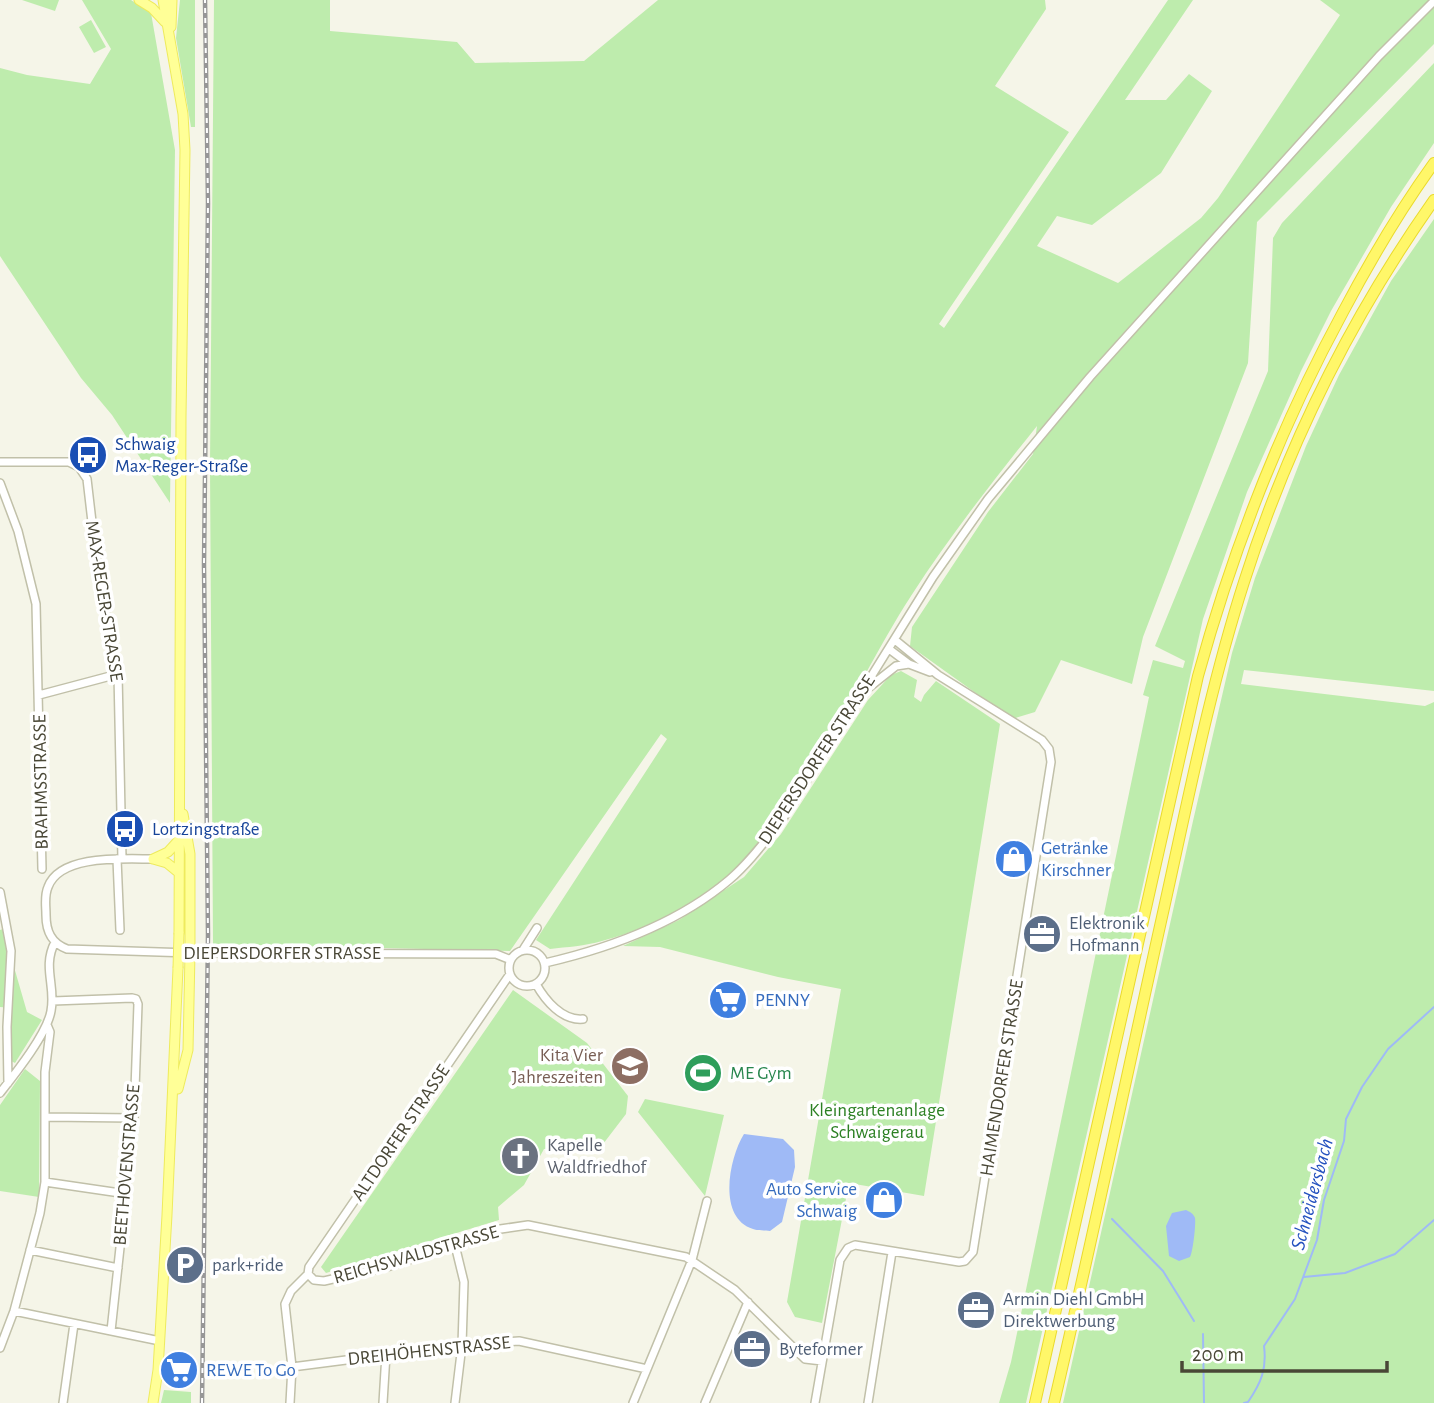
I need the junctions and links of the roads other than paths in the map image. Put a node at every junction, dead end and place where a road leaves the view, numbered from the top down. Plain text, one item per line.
1 (139, 0) edge
2 (163, 0) edge
3 (172, 0) edge
4 (1434, 1) edge
5 (166, 23) junction
6 (171, 49) junction
7 (1434, 163) edge
8 (1434, 200) edge
9 (0, 462) edge
10 (0, 483) edge
11 (895, 640) junction
12 (889, 649) junction
13 (909, 664) junction
14 (118, 674) junction
15 (937, 674) junction
16 (40, 695) junction
17 (859, 697) junction
18 (179, 795) junction
19 (178, 841) junction
20 (119, 859) junction
21 (153, 859) junction
22 (42, 869) dead end
23 (178, 872) junction
24 (0, 892) edge
25 (120, 930) dead end
26 (55, 942) junction
27 (523, 950) junction
28 (190, 953) junction
29 (538, 954) junction
30 (511, 960) junction
31 (545, 963) junction
32 (510, 974) junction
33 (536, 984) junction
34 (518, 985) junction
35 (497, 992) junction
36 (52, 1001) junction
37 (583, 1019) dead end
38 (47, 1025) junction
39 (8, 1083) junction
40 (0, 1093) edge
41 (173, 1106) junction
42 (46, 1117) junction
43 (134, 1118) junction
44 (45, 1182) junction
45 (127, 1194) junction
46 (707, 1201) dead end
47 (455, 1245) junction
48 (30, 1250) junction
49 (892, 1252) junction
50 (692, 1260) junction
51 (118, 1268) junction
52 (307, 1274) junction
53 (748, 1302) junction
54 (14, 1311) junction
55 (74, 1324) junction
56 (111, 1331) junction
57 (160, 1341) junction
58 (462, 1345) junction
59 (0, 1348) edge
60 (386, 1354) junction
61 (822, 1361) junction
62 (292, 1367) junction
63 (647, 1369) junction
64 (63, 1403) edge
65 (153, 1403) edge
66 (290, 1403) edge
67 (383, 1403) edge
68 (455, 1403) edge
69 (633, 1403) edge
70 (705, 1403) edge
71 (815, 1403) edge
72 (868, 1403) edge
73 (1035, 1403) edge
74 (1054, 1403) edge

1 - 5 main road
2 - 5 main road
3 - 6 main road
4 - 11 street, DIEPERSDORFER STRASSE
5 - 6 main road
6 - 18 main road
7 - 73 highway
8 - 74 highway
9 - 14 street, MAX-REGER-STRASSE
10 - 16 street, BRAHMSSTRASSE
11 - 12 street, DIEPERSDORFER STRASSE
11 - 15 street, HAIMENDORFER STRASSE
12 - 13 street, HAIMENDORFER STRASSE
12 - 17 street, DIEPERSDORFER STRASSE
13 - 15 street, HAIMENDORFER STRASSE
13 - 17 street
14 - 16 street, BRAHMSSTRASSE
14 - 20 street, MAX-REGER-STRASSE
15 - 49 street, HAIMENDORFER STRASSE
16 - 22 street, BRAHMSSTRASSE
17 - 31 street, DIEPERSDORFER STRASSE
18 - 19 main road
18 - 28 main road
19 - 21 main road
19 - 23 main road
20 - 21 street
20 - 25 street
20 - 26 street
21 - 23 main road
23 - 41 main road, bridge
24 - 39 street
26 - 28 street, DIEPERSDORFER STRASSE
26 - 36 street
27 - 29 street
27 - 29 street
27 - 30 street
28 - 30 street, DIEPERSDORFER STRASSE
28 - 41 main road
29 - 31 street
30 - 32 street
31 - 33 street
32 - 34 street
32 - 35 street, ALTDORFER STRASSE
33 - 34 street
33 - 37 street
34 - 35 street
35 - 52 street, ALTDORFER STRASSE
36 - 38 street
36 - 43 street, BEETHOVENSTRASSE
38 - 39 street
38 - 42 street
39 - 40 street
41 - 57 main road
42 - 43 street
42 - 44 street
43 - 45 street, BEETHOVENSTRASSE
44 - 45 street
44 - 48 street
45 - 51 street, BEETHOVENSTRASSE
46 - 50 street
47 - 50 street, REICHSWALDSTRASSE
47 - 52 street, REICHSWALDSTRASSE
47 - 58 street
48 - 51 street
48 - 54 street
49 - 61 street, HAIMENDORFER STRASSE
49 - 72 street
50 - 53 street, REICHSWALDSTRASSE
50 - 63 street
51 - 56 street, BEETHOVENSTRASSE
52 - 62 street, ALTDORFER STRASSE
53 - 61 street, REICHSWALDSTRASSE
53 - 70 street
54 - 55 street
54 - 59 street
55 - 56 street
55 - 64 street
56 - 57 street
57 - 65 main road
58 - 60 street, DREIHÖHENSTRASSE
58 - 63 street, DREIHÖHENSTRASSE
58 - 68 street
60 - 62 street, DREIHÖHENSTRASSE
60 - 67 street
61 - 71 street, HAIMENDORFER STRASSE
62 - 66 street, ALTDORFER STRASSE
63 - 69 street

